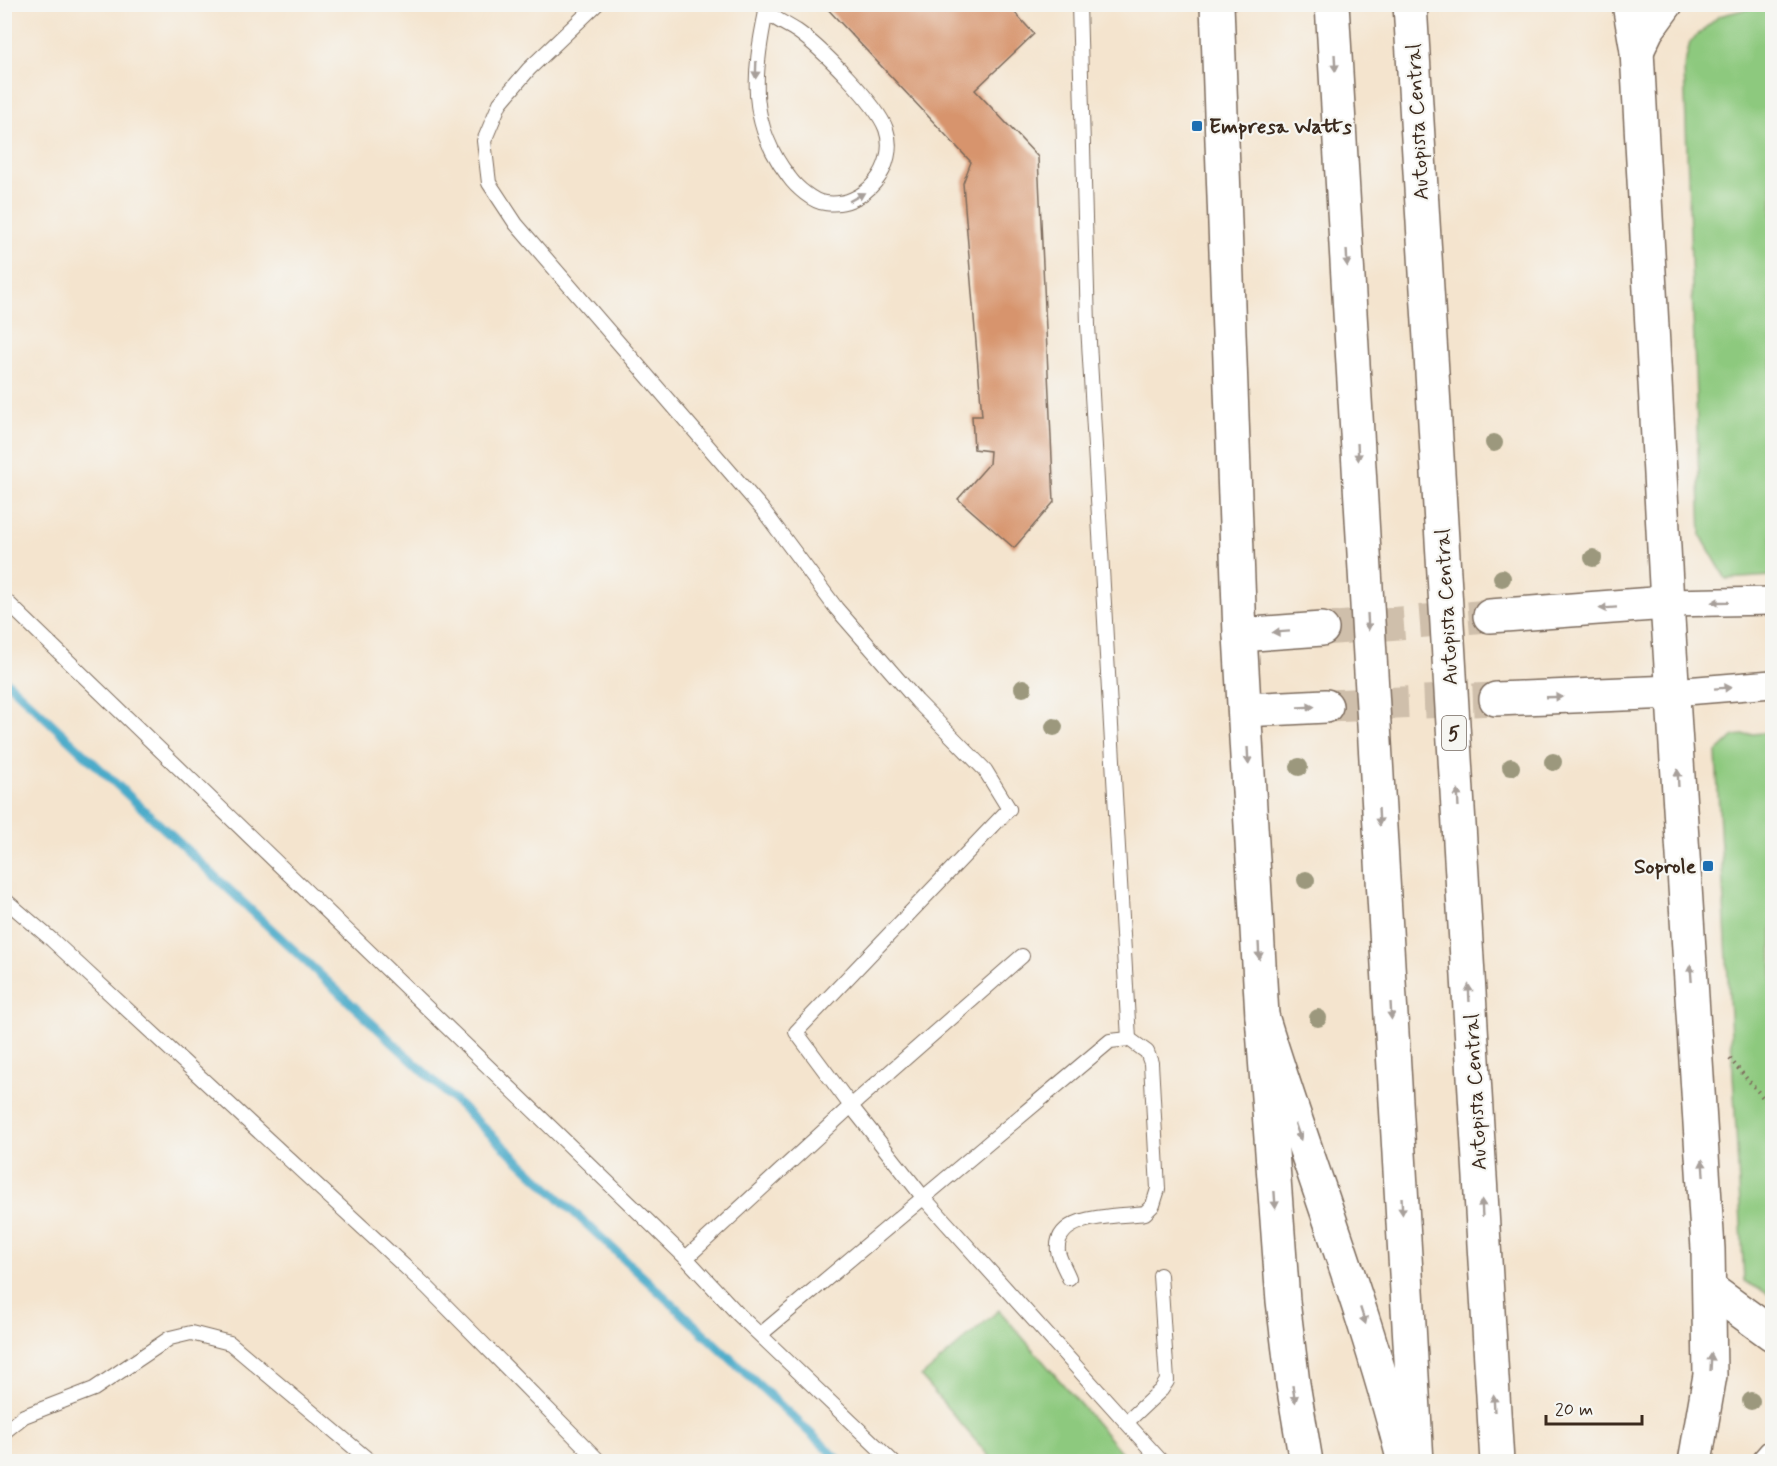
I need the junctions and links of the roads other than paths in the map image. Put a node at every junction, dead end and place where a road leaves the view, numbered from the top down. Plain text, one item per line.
1 (597, 4) edge
2 (1079, 4) edge
3 (1217, 4) edge
4 (1332, 4) edge
5 (1410, 4) edge
6 (1629, 4) edge
7 (1666, 4) edge
8 (764, 8) edge
9 (1637, 51) junction
10 (4, 599) edge
11 (1773, 601) edge
12 (1666, 603) junction
13 (1490, 616) tunnel mouth
14 (1322, 629) tunnel mouth
15 (1240, 635) junction
16 (1773, 684) edge
17 (1673, 692) junction
18 (1496, 699) tunnel mouth
19 (1326, 706) tunnel mouth
20 (1245, 710) junction
21 (4, 899) edge
22 (1022, 956) dead end
23 (1262, 1016) junction
24 (1129, 1040) junction
25 (852, 1106) junction
26 (922, 1197) junction
27 (686, 1258) junction
28 (1160, 1275) dead end
29 (1070, 1278) dead end
30 (1710, 1289) junction
31 (761, 1334) junction
32 (1773, 1334) edge
33 (1128, 1420) junction
34 (4, 1432) edge
35 (1773, 1454) edge
36 (371, 1461) edge
37 (600, 1461) edge
38 (893, 1461) edge
39 (1162, 1461) edge
40 (1306, 1461) edge
41 (1404, 1461) edge
42 (1417, 1461) edge
43 (1497, 1461) edge
44 (1695, 1461) edge
45 (1766, 1461) edge

1 - 25 lane
2 - 24 lane
3 - 15 main road
4 -> 42 main road
43 -> 5 main road, Autopista Central / 5
6 - 9 main road
7 - 9 main road
8 -> 8 lane
9 - 12 main road
10 - 27 lane
11 -> 12 street
12 -> 13 main road
12 - 17 main road
14 -> 15 main road
15 - 20 main road
17 -> 16 street
18 -> 17 main road
30 -> 17 main road
20 -> 19 main road
20 -> 23 main road
21 - 37 lane
22 - 25 lane
23 -> 40 main road
23 -> 41 main road
24 - 26 lane
24 - 29 lane
25 - 26 lane
25 - 27 lane
26 - 31 lane
26 - 33 lane
27 - 31 lane
28 - 33 lane
30 - 32 main road
44 -> 30 main road
31 - 38 lane
33 - 39 lane
34 - 36 lane
35 - 45 street

